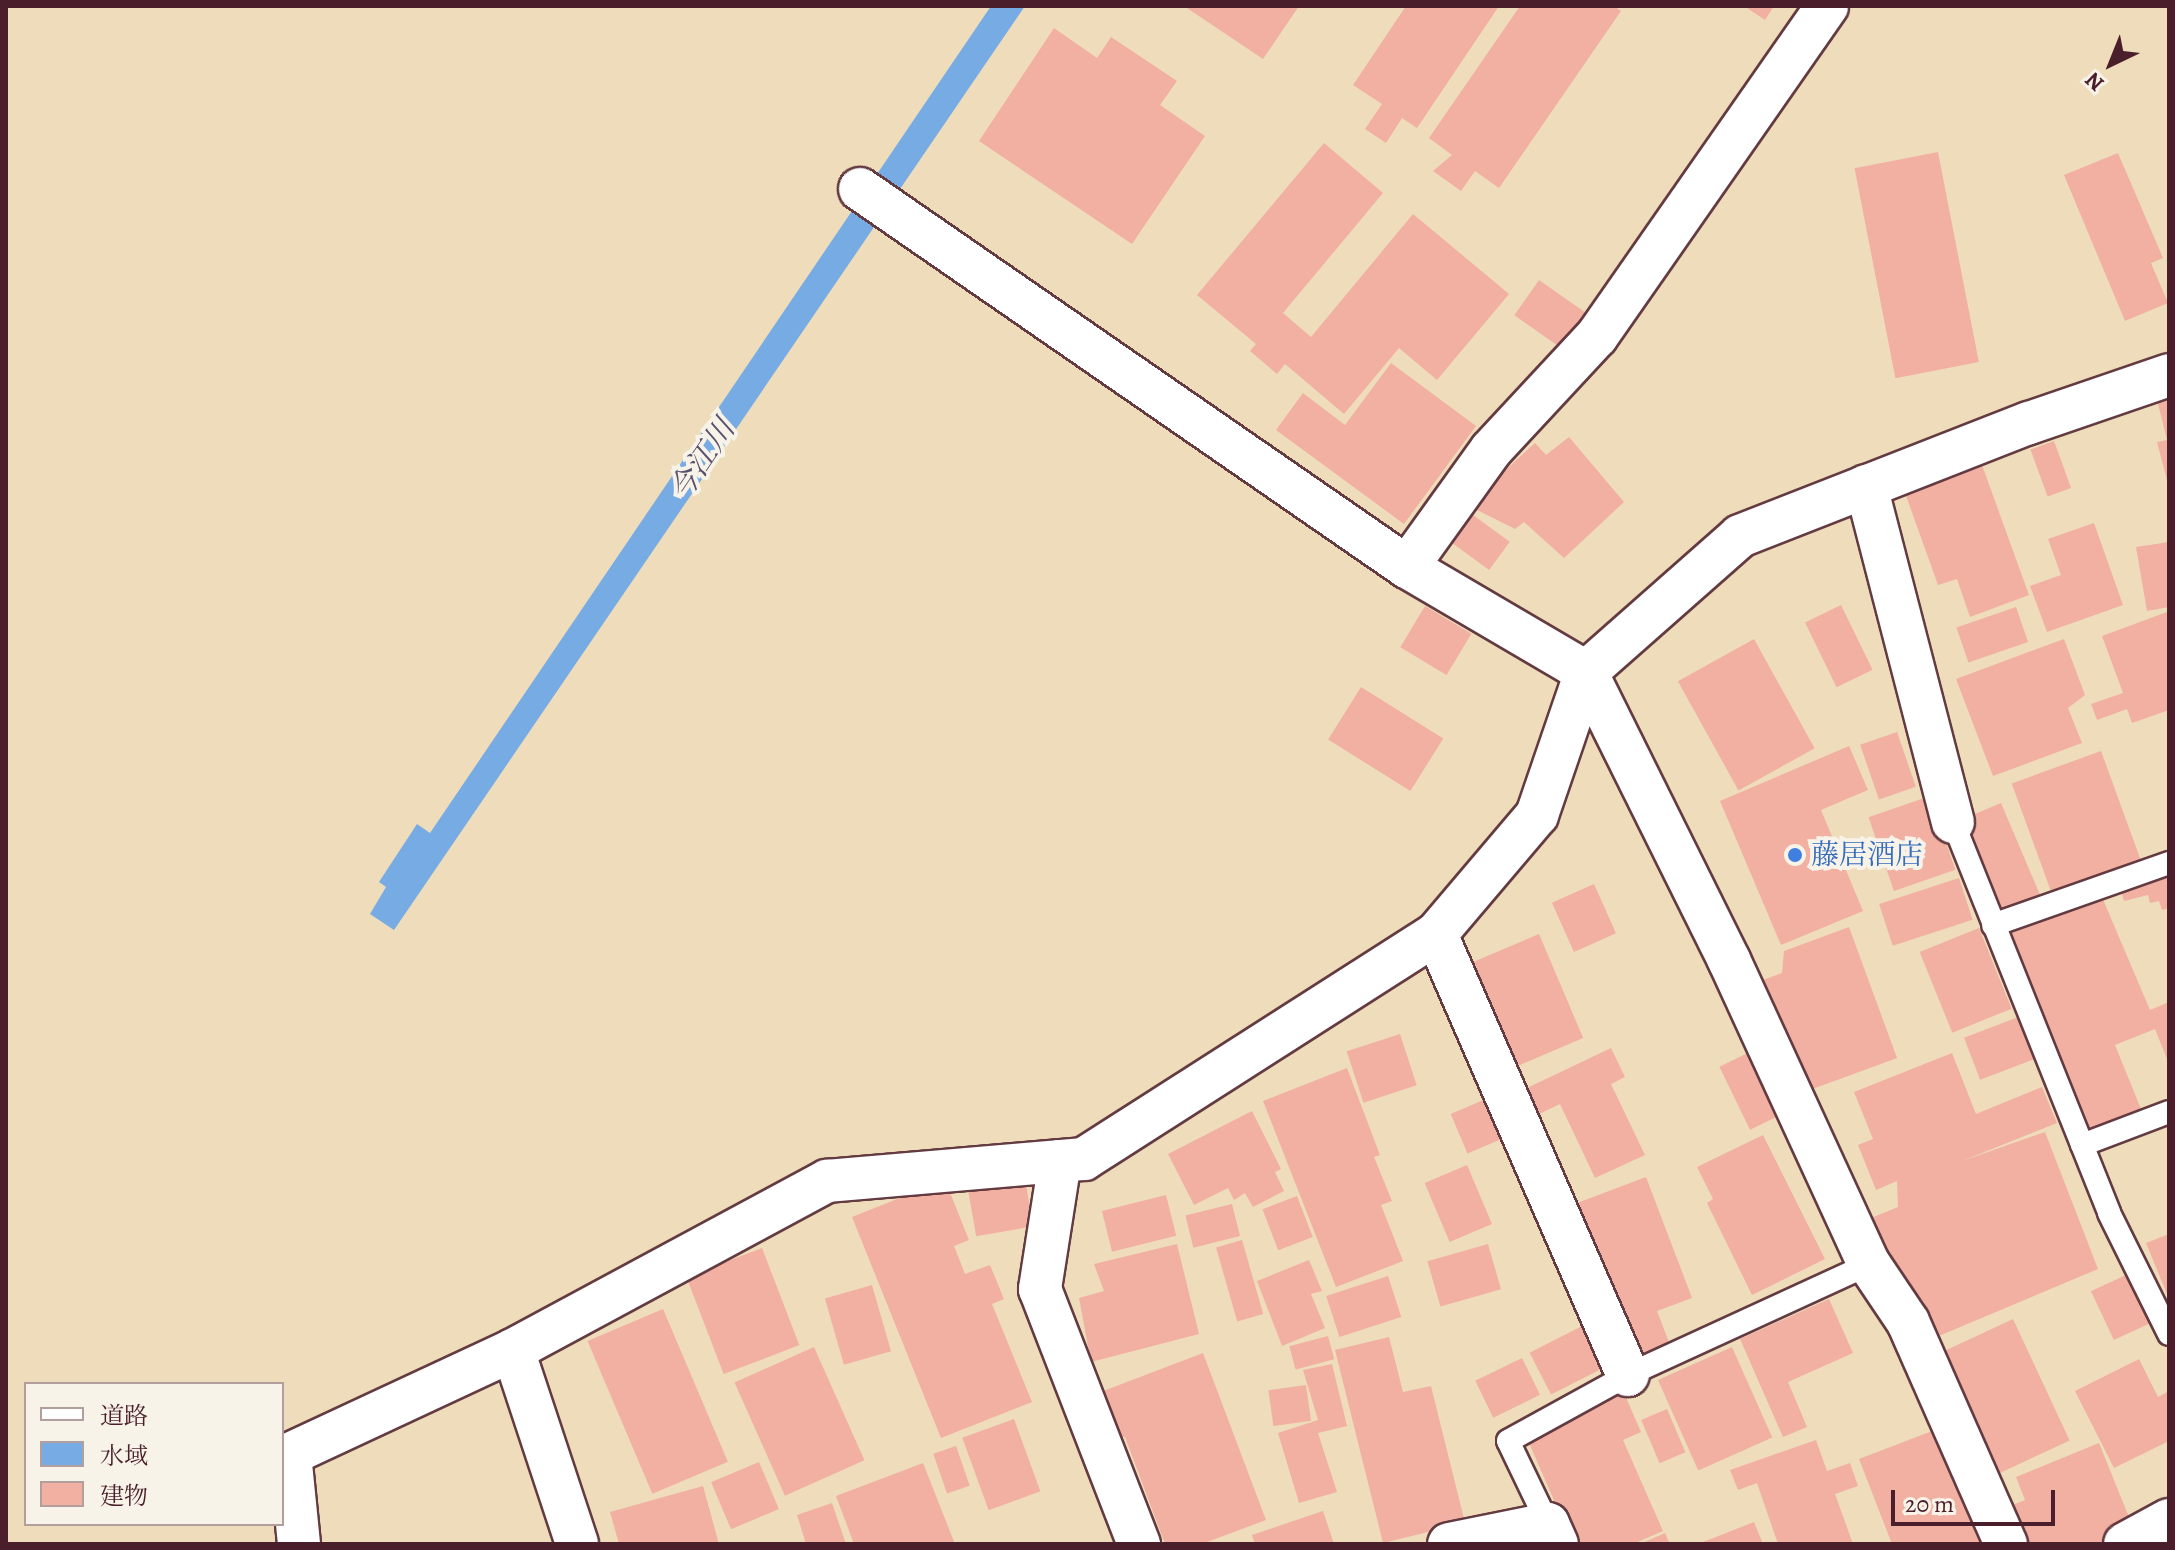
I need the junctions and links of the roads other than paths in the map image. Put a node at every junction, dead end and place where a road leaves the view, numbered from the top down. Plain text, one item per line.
1 (1827, 6) edge
2 (876, 200) dead end
3 (2169, 375) edge
4 (1866, 486) junction
5 (1407, 567) junction
6 (1586, 672) junction
7 (1953, 822) joint
8 (2169, 863) edge
9 (1993, 925) junction
10 (1436, 934) junction
11 (2169, 1112) edge
12 (2082, 1145) junction
13 (1060, 1161) junction
14 (1869, 1264) junction
15 (2169, 1334) edge
16 (513, 1350) junction
17 (1628, 1375) junction
18 (2169, 1520) edge
19 (1553, 1534) edge
20 (299, 1544) edge
21 (577, 1544) edge
22 (1139, 1544) edge
23 (1449, 1544) edge
24 (2006, 1544) edge
25 (2125, 1544) edge

1 - 5 street
2 - 5 street
3 - 4 street
4 - 6 street
4 - 7 street
5 - 6 street
6 - 10 street
6 - 14 street
7 - 9 lane
8 - 9 lane
9 - 12 lane
10 - 13 street
10 - 17 street
11 - 12 lane
12 - 15 lane
13 - 16 street
13 - 22 street
14 - 17 lane
14 - 24 street
16 - 20 street
16 - 21 street
17 - 19 lane
18 - 25 street
19 - 23 street

